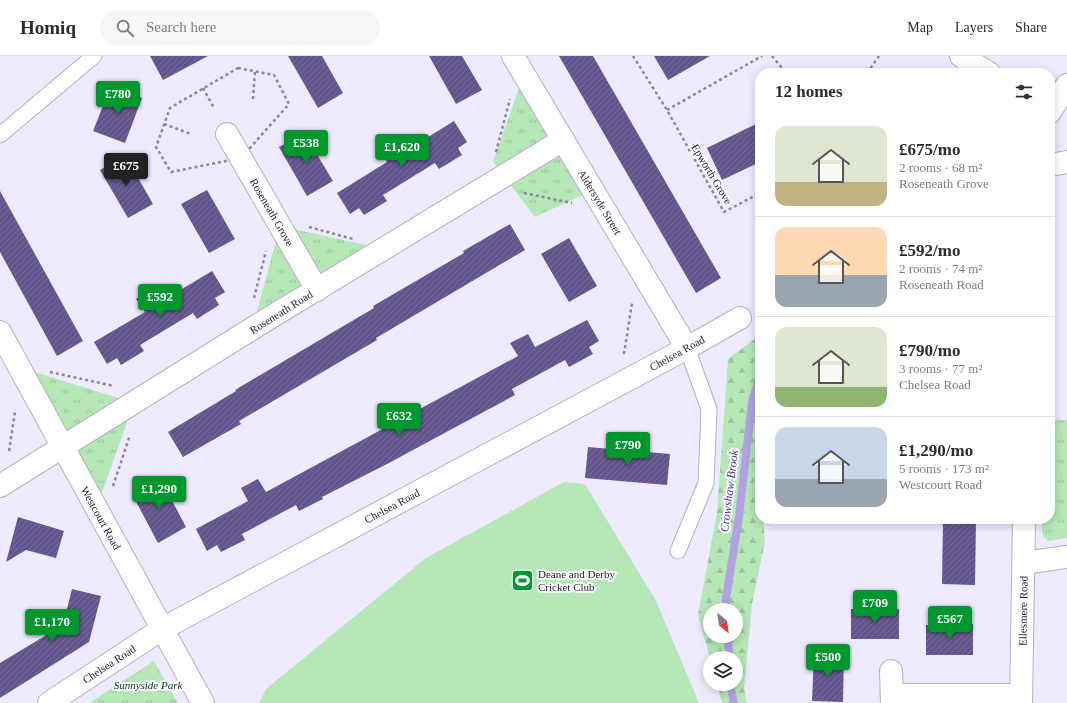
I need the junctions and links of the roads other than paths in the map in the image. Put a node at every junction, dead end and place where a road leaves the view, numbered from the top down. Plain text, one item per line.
1 (94, 56) edge
2 (513, 56) edge
3 (961, 56) edge
4 (981, 68) edge
5 (1067, 85) edge
6 (1055, 104) edge
7 (227, 134) dead end
8 (0, 135) edge
9 (563, 140) junction
10 (1067, 162) edge
11 (1055, 164) edge
12 (317, 290) junction
13 (740, 318) dead end
14 (0, 332) edge
15 (687, 348) junction
16 (62, 447) junction
17 (8, 481) edge
18 (1024, 524) edge
19 (678, 551) dead end
20 (1067, 557) edge
21 (1024, 564) junction
22 (162, 629) junction
23 (892, 671) dead end
24 (892, 699) edge
25 (1021, 699) edge
26 (49, 703) edge
27 (203, 703) edge

1 - 8 lane
2 - 9 street, Aldersyde Street
3 - 4 street
5 - 6 street
7 - 12 street, Roseneath Grove
9 - 12 street, Roseneath Road
9 - 15 street, Aldersyde Street
10 - 11 street
12 - 16 street, Roseneath Road
13 - 15 street, Chelsea Road
14 - 16 street, Westcourt Road
15 - 19 lane
15 - 22 street, Chelsea Road
16 - 17 street, Roseneath Road
16 - 22 street, Westcourt Road
18 - 21 street, Ellesmere Road
20 - 21 street
21 - 25 street, Ellesmere Road
22 - 26 street, Chelsea Road
22 - 27 street, Westcourt Road
23 - 24 street
24 - 25 street

